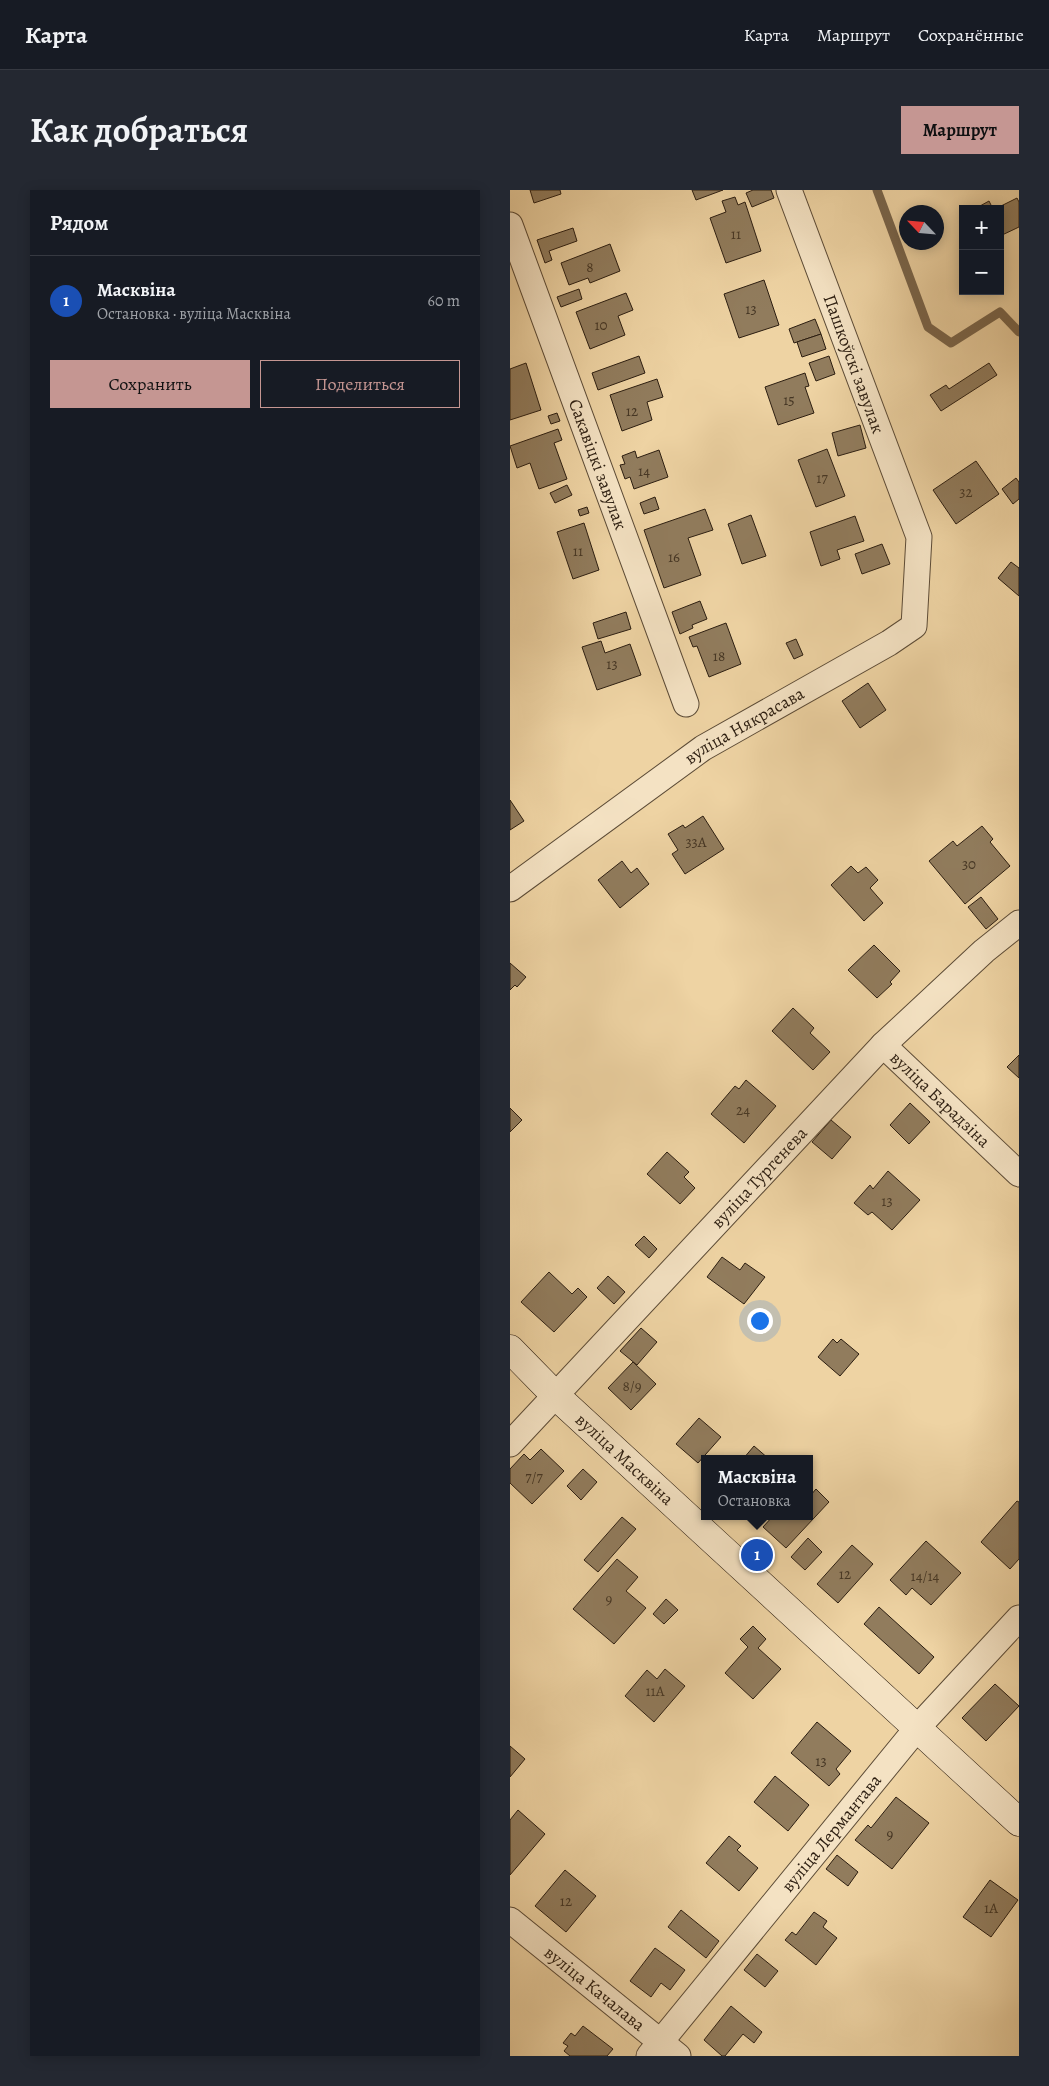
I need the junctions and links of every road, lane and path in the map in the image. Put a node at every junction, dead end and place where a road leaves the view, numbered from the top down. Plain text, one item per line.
1 (789, 190) edge
2 (510, 225) edge
3 (919, 537) joint
4 (686, 704) dead end
5 (510, 889) edge
6 (1019, 923) edge
7 (883, 1045) junction
8 (1019, 1174) edge
9 (510, 1349) edge
10 (555, 1395) junction
11 (510, 1444) edge
12 (1019, 1618) edge
13 (918, 1727) junction
14 (1019, 1822) edge
15 (510, 1920) edge
16 (663, 2051) edge

1 - 3 street, Пашкоўскі завулак
2 - 4 street, Сакавіцкі завулак
3 - 5 street, вуліца Някрасава
6 - 7 street, вуліца Тургенева
7 - 8 street, вуліца Барадзіна
7 - 10 street, вуліца Тургенева
9 - 10 main road, вуліца Масквіна
10 - 11 street, вуліца Тургенева
10 - 13 main road, вуліца Масквіна
12 - 13 street, вуліца Лермантава
13 - 14 main road, вуліца Масквіна
13 - 16 street, вуліца Лермантава
15 - 16 street, вуліца Качалава

